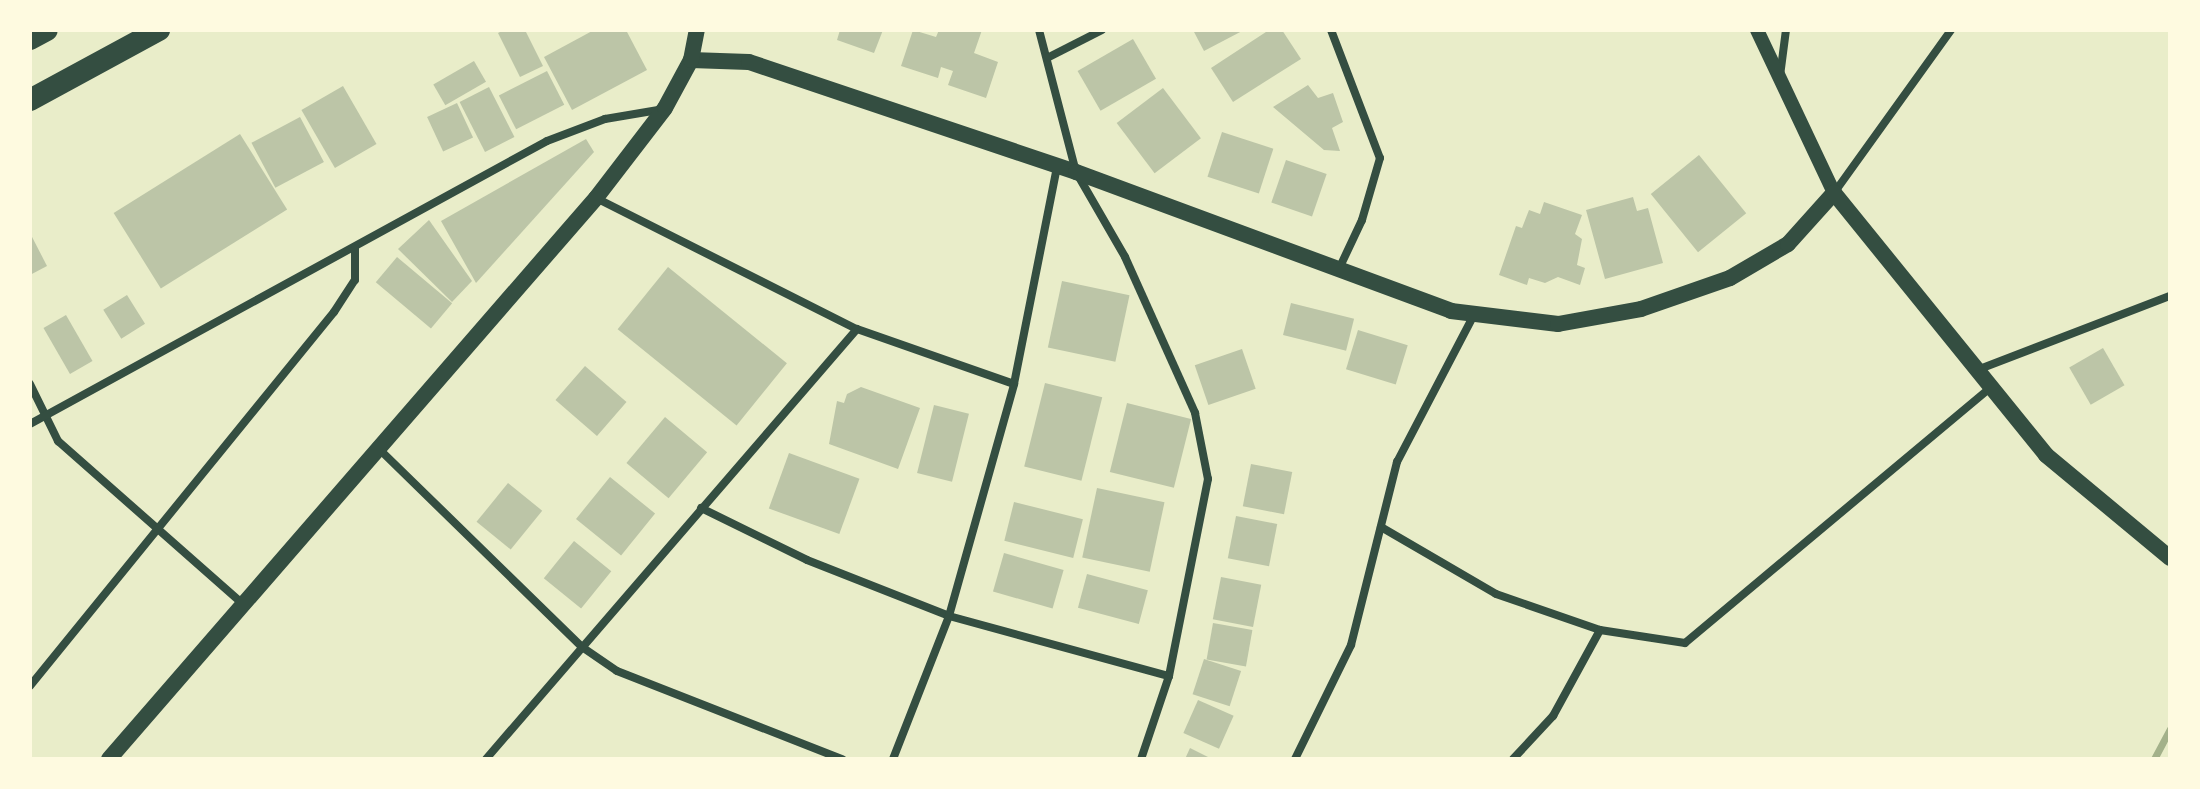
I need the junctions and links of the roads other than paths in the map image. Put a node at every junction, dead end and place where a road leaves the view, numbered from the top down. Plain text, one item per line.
1 (47, 30) edge
2 (159, 30) edge
3 (697, 30) edge
4 (1039, 30) edge
5 (1102, 30) edge
6 (1331, 30) edge
7 (1757, 30) edge
8 (1786, 30) edge
9 (1951, 30) edge
10 (30, 39) edge
11 (1049, 57) junction
12 (691, 60) junction
13 (1779, 81) junction
14 (30, 100) edge
15 (665, 108) junction
16 (1057, 166) junction
17 (1076, 172) junction
18 (1834, 193) junction
19 (596, 198) junction
20 (355, 248) junction
21 (1337, 272) junction
22 (2170, 296) edge
23 (1474, 314) junction
24 (857, 329) junction
25 (1976, 371) junction
26 (30, 384) edge
27 (1014, 384) junction
28 (1990, 388) junction
29 (44, 414) junction
30 (30, 424) edge
31 (376, 446) junction
32 (701, 508) junction
33 (1381, 527) junction
34 (157, 529) junction
35 (2170, 558) edge
36 (242, 603) junction
37 (949, 616) junction
38 (1600, 630) junction
39 (582, 647) junction
40 (1169, 676) junction
41 (30, 686) edge
42 (109, 759) edge
43 (486, 759) edge
44 (842, 759) edge
45 (893, 759) edge
46 (1141, 759) edge
47 (1295, 759) edge
48 (1513, 759) edge

1 - 10 highway
2 - 14 highway
3 - 12 main road
4 - 11 street
5 - 11 street
6 - 21 street
7 - 13 street
8 - 13 street
9 - 18 street
11 - 17 street
12 - 15 main road
12 - 16 main road
13 - 18 street
15 - 19 main road
15 - 20 street
16 - 17 main road
16 - 27 street
17 - 21 main road
17 - 40 street
18 - 23 main road
18 - 25 main road
19 - 24 street
19 - 31 main road
20 - 29 street
20 - 34 street
21 - 23 main road
22 - 25 street
23 - 33 street
24 - 27 street
24 - 32 street
25 - 28 main road
26 - 29 street
27 - 37 street
28 - 35 main road
28 - 38 street
29 - 30 street
29 - 34 street
31 - 36 main road
31 - 39 street
32 - 37 street
32 - 39 street
33 - 38 street
33 - 47 street
34 - 36 street
34 - 41 street
36 - 42 main road
37 - 40 street
37 - 45 street
38 - 48 street
39 - 43 street
39 - 44 street
40 - 46 street

